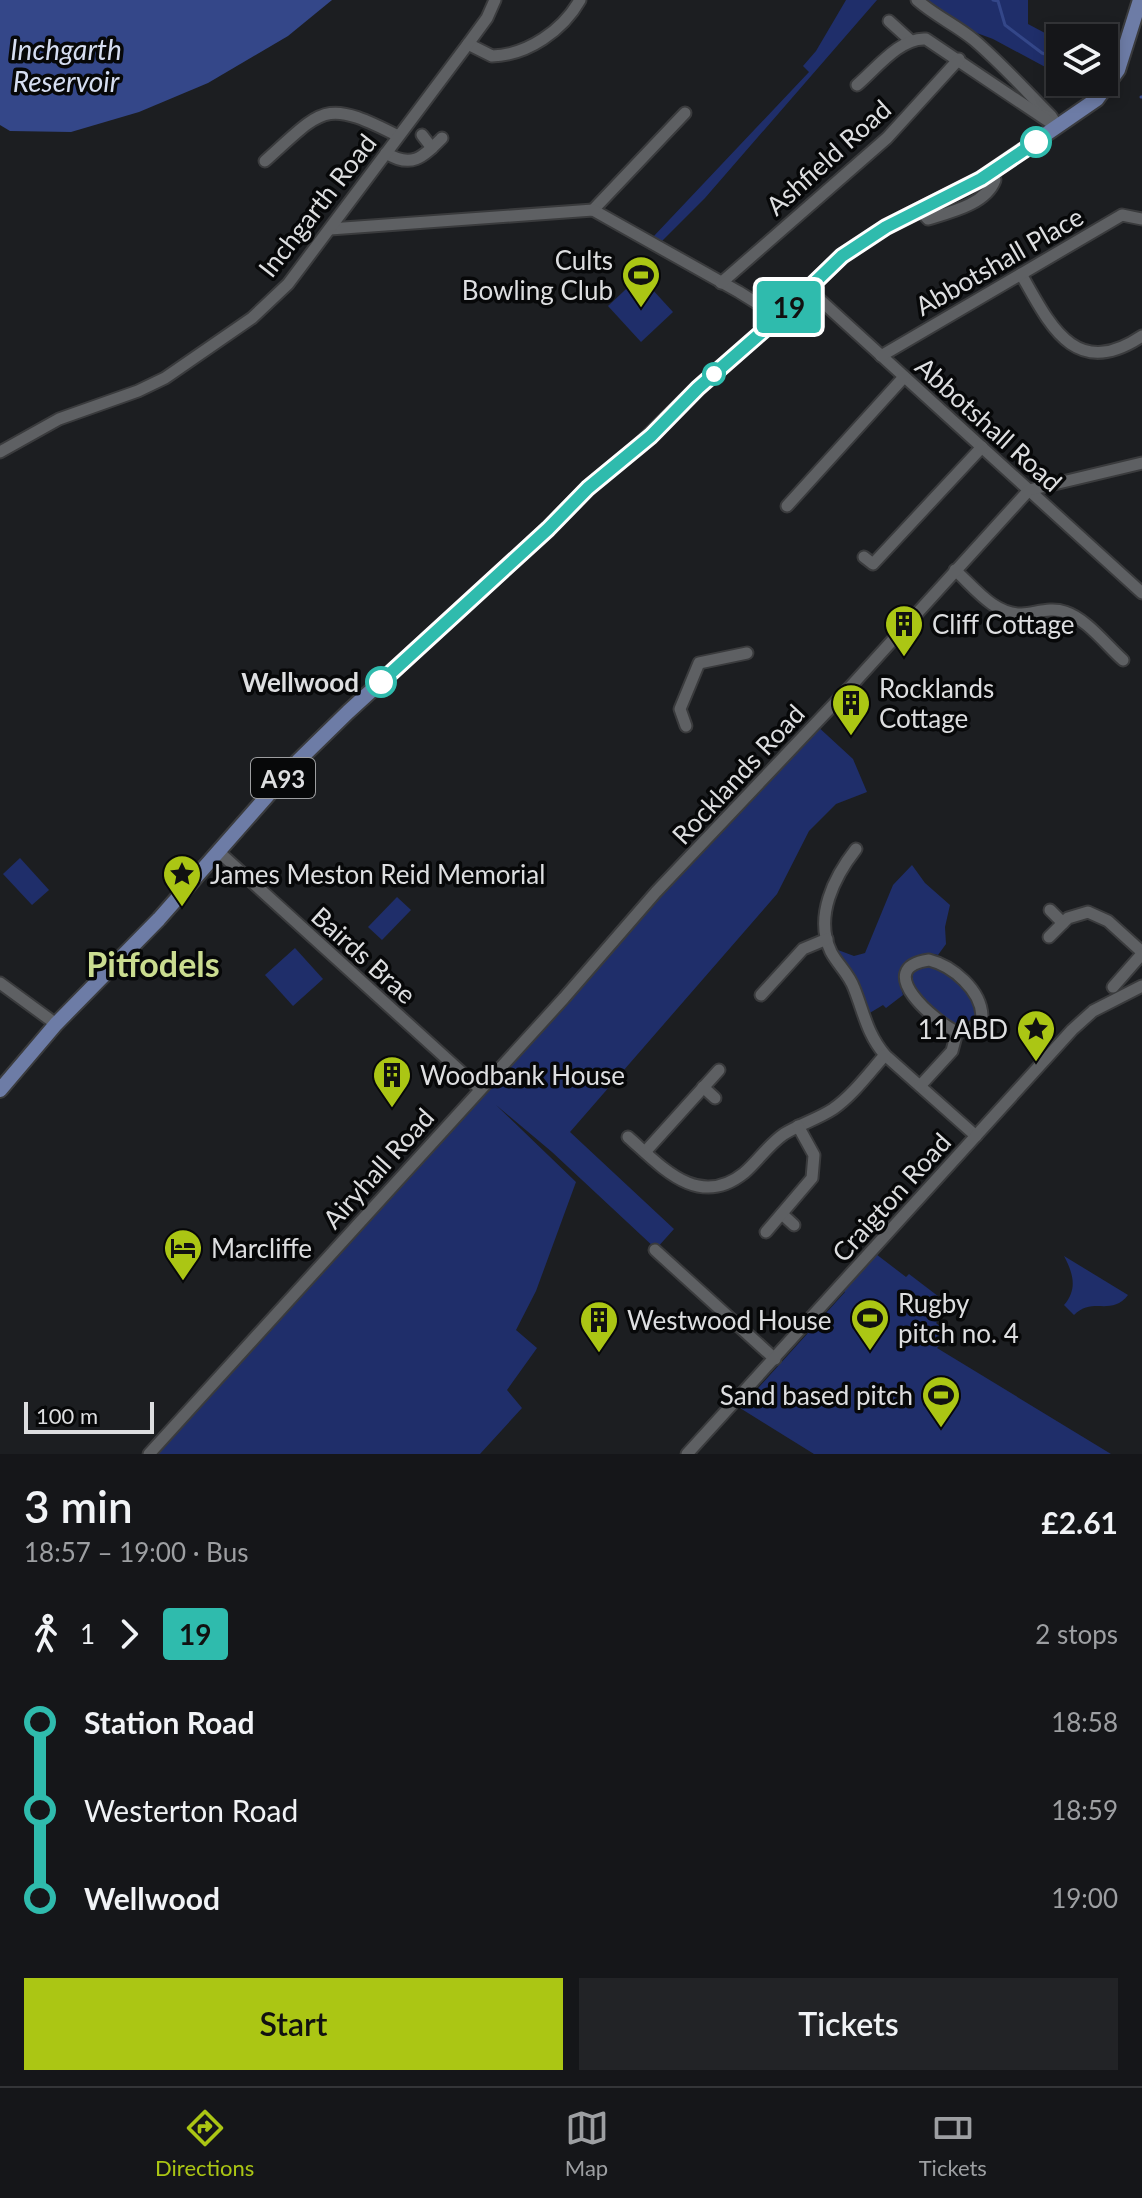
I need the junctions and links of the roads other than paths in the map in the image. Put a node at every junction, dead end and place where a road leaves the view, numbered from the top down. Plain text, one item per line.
1 (495, 0) edge
2 (580, 0) edge
3 (917, 0) edge
4 (1137, 1) edge
5 (889, 21) dead end
6 (911, 41) junction
7 (468, 44) junction
8 (959, 59) junction
9 (857, 85) dead end
10 (685, 113) dead end
11 (1057, 127) junction
12 (422, 135) dead end
13 (398, 136) junction
14 (442, 138) dead end
15 (432, 148) junction
16 (386, 153) junction
17 (265, 161) dead end
18 (593, 210) junction
19 (1142, 219) edge
20 (330, 229) junction
21 (1021, 274) junction
22 (721, 283) junction
23 (807, 288) junction
24 (779, 317) junction
25 (1142, 336) edge
26 (881, 356) junction
27 (904, 377) junction
28 (982, 447) junction
29 (0, 452) edge
30 (1142, 463) edge
31 (1029, 490) junction
32 (787, 506) dead end
33 (864, 557) dead end
34 (955, 570) junction
35 (1142, 593) edge
36 (747, 653) dead end
37 (1123, 660) dead end
38 (686, 726) dead end
39 (856, 849) dead end
40 (219, 852) junction
41 (1050, 910) dead end
42 (1063, 923) junction
43 (1049, 937) dead end
44 (827, 939) junction
45 (1142, 953) edge
46 (0, 983) edge
47 (1142, 986) edge
48 (1113, 987) dead end
49 (761, 995) dead end
50 (56, 1024) junction
51 (957, 1032) junction
52 (885, 1055) junction
53 (719, 1070) dead end
54 (920, 1086) junction
55 (703, 1087) junction
56 (480, 1089) junction
57 (0, 1090) edge
58 (715, 1098) dead end
59 (798, 1126) junction
60 (976, 1136) junction
61 (628, 1137) dead end
62 (645, 1152) junction
63 (782, 1214) junction
64 (794, 1225) dead end
65 (766, 1232) dead end
66 (655, 1250) dead end
67 (775, 1359) junction
68 (149, 1454) edge
69 (687, 1454) edge

1 - 7 street, Inchgarth Road
2 - 7 street
3 - 11 street
4 - 11 main road, A93
5 - 6 street
6 - 8 street
6 - 9 street
7 - 13 street, Inchgarth Road
8 - 11 street
8 - 22 street, Ashfield Road
10 - 18 street
11 - 23 main road, A93
12 - 15 street
13 - 16 street, Inchgarth Road
13 - 17 street
14 - 15 street
15 - 16 street
16 - 20 street, Inchgarth Road
18 - 20 street
18 - 22 street
19 - 21 street, Abbotshall Place
20 - 29 street, Inchgarth Road
21 - 25 street
21 - 26 street, Abbotshall Place
22 - 24 street
23 - 24 main road, A93
23 - 26 street, Abbotshall Road
24 - 40 main road, A93
26 - 27 street, Abbotshall Road
27 - 28 street, Abbotshall Road
27 - 32 street
28 - 31 street, Abbotshall Road
28 - 33 street
30 - 31 street
31 - 34 street, Rocklands Road
31 - 35 street, Abbotshall Road
34 - 37 street
34 - 56 street, Rocklands Road
36 - 38 street
39 - 44 street
40 - 50 main road, A93
40 - 56 street, Bairds Brae
41 - 42 street
42 - 43 street
42 - 45 street
44 - 49 street
44 - 52 street
45 - 48 street
46 - 50 street
47 - 60 street, Craigton Road
50 - 57 main road, A93
51 - 51 street
51 - 54 street
52 - 54 street
52 - 59 street
53 - 55 street
54 - 60 street
55 - 58 street
55 - 62 street
56 - 68 street, Airyhall Road
59 - 62 street
59 - 63 street
60 - 67 street, Craigton Road
61 - 62 street
63 - 64 street
63 - 65 street
66 - 67 street
67 - 69 street, Craigton Road

